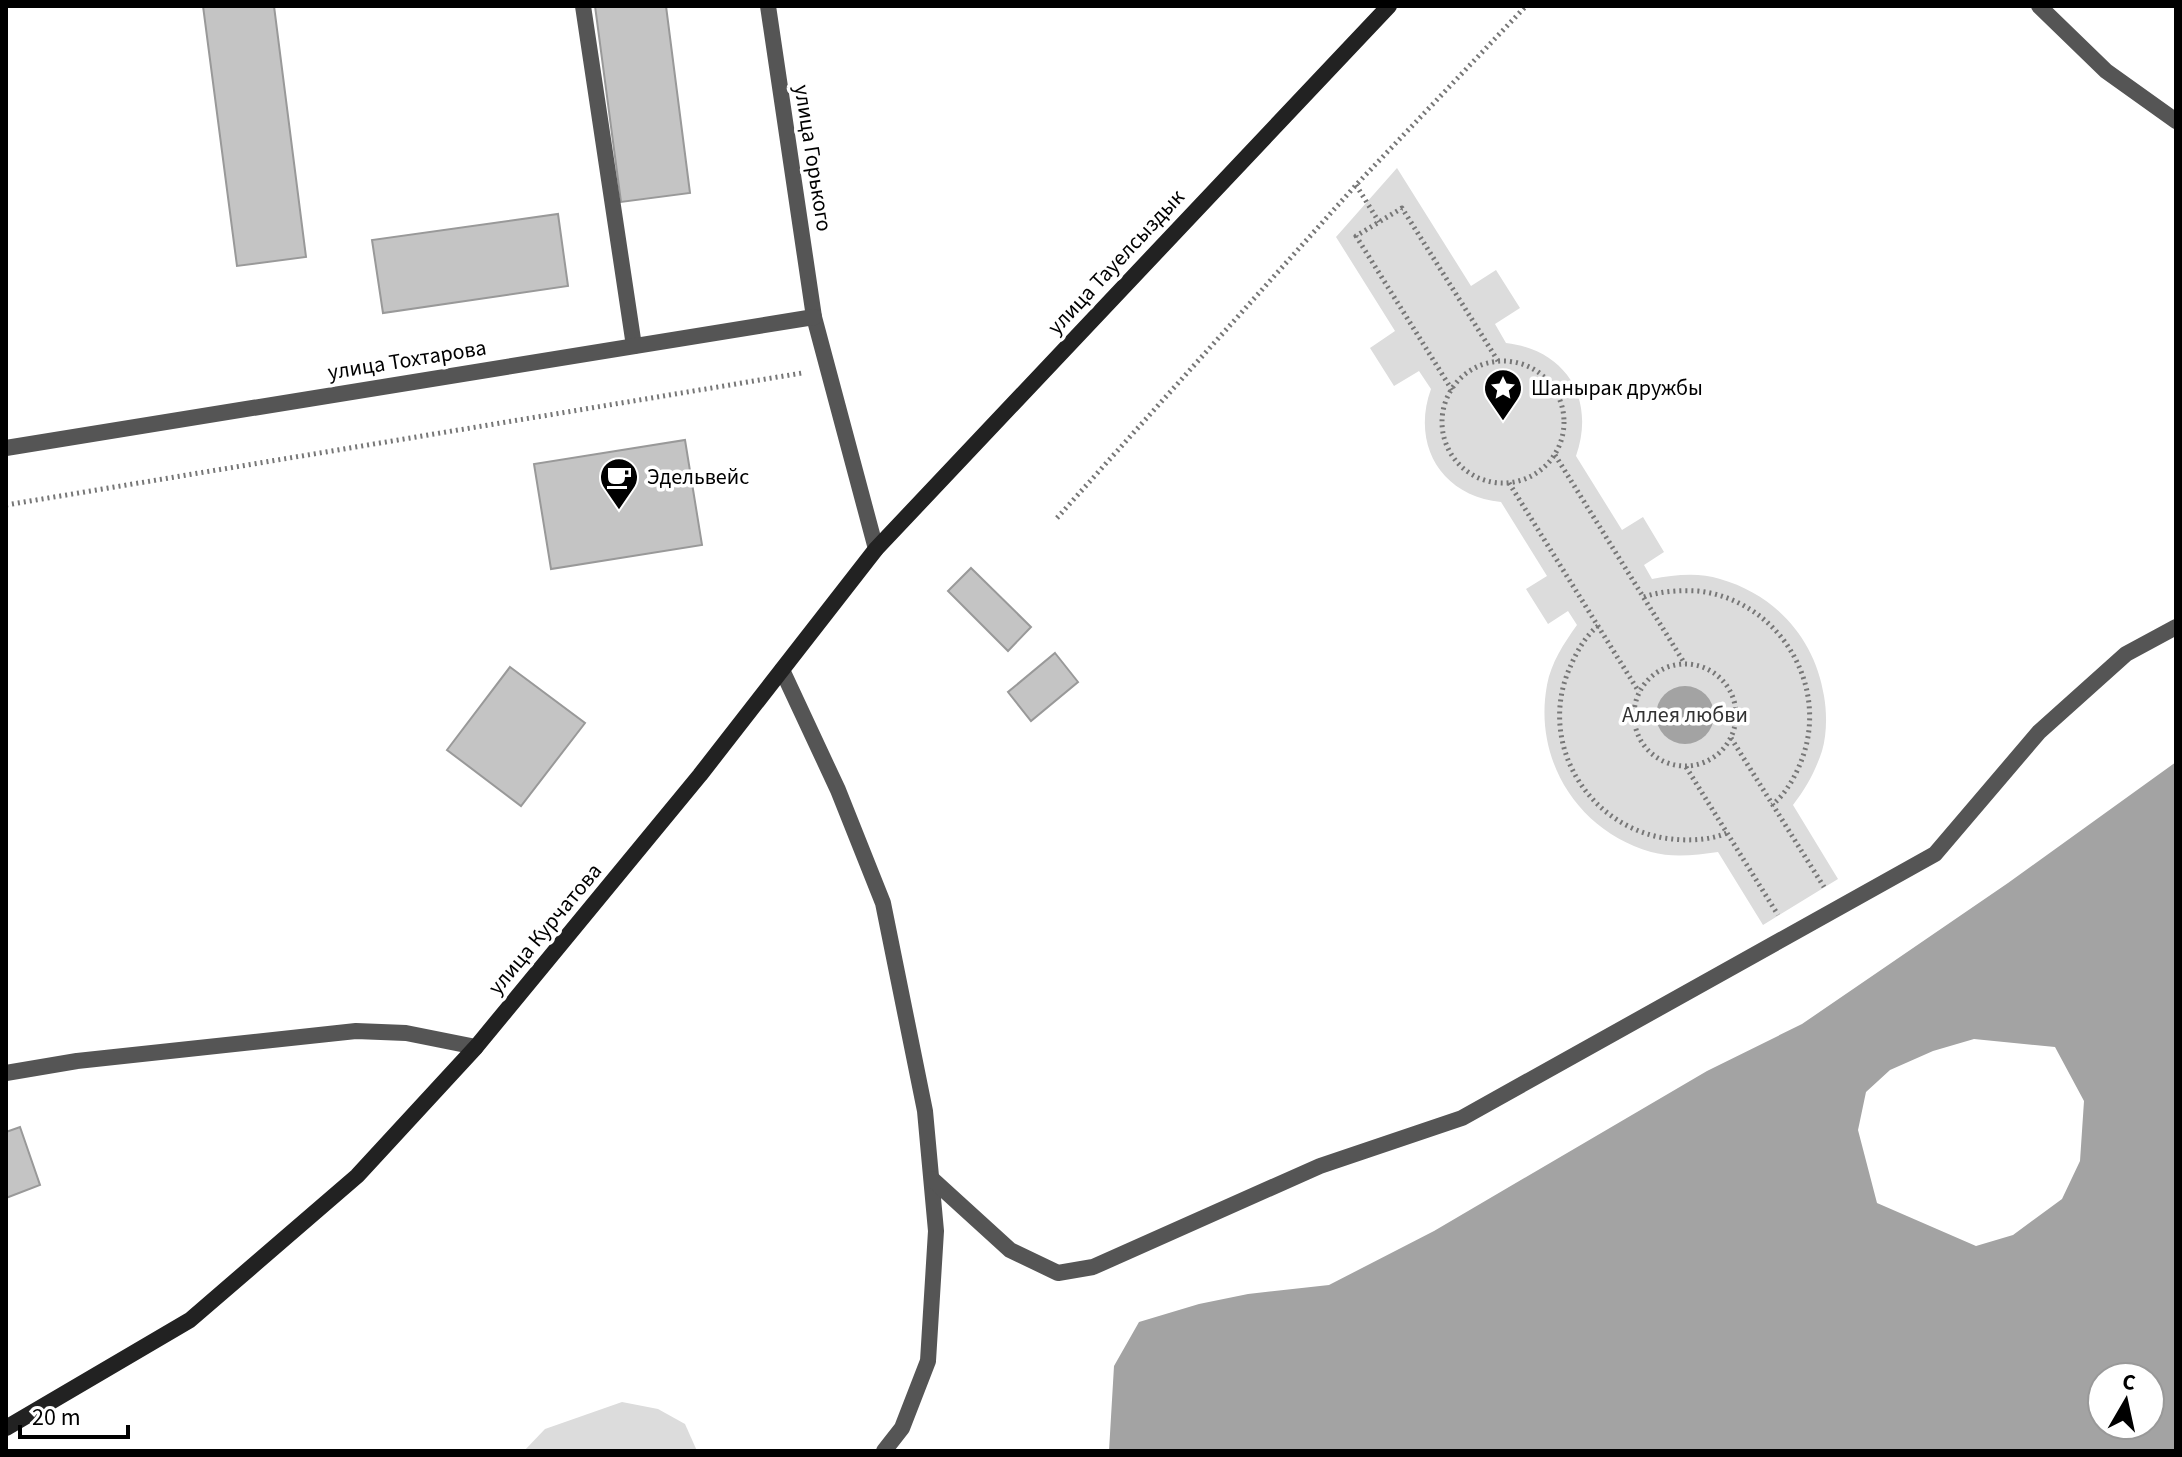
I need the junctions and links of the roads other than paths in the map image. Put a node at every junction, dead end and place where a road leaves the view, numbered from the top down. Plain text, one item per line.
1 (583, 6) edge
2 (768, 6) edge
3 (1389, 6) edge
4 (2039, 6) edge
5 (2176, 121) edge
6 (814, 317) junction
7 (634, 346) junction
8 (6, 448) edge
9 (876, 549) junction
10 (2176, 627) edge
11 (782, 670) junction
12 (476, 1047) junction
13 (6, 1073) edge
14 (932, 1179) junction
15 (6, 1428) edge
16 (884, 1451) edge

1 - 7 street
2 - 6 street, улица Горького
3 - 9 street, улица Тауелсыздык
4 - 5 street
6 - 7 street, улица Тохтарова
6 - 9 street
7 - 8 street, улица Тохтарова
9 - 11 street, улица Курчатова
10 - 14 street
11 - 12 street, улица Курчатова
11 - 14 street
12 - 13 street
12 - 15 street, улица Курчатова
14 - 16 street

